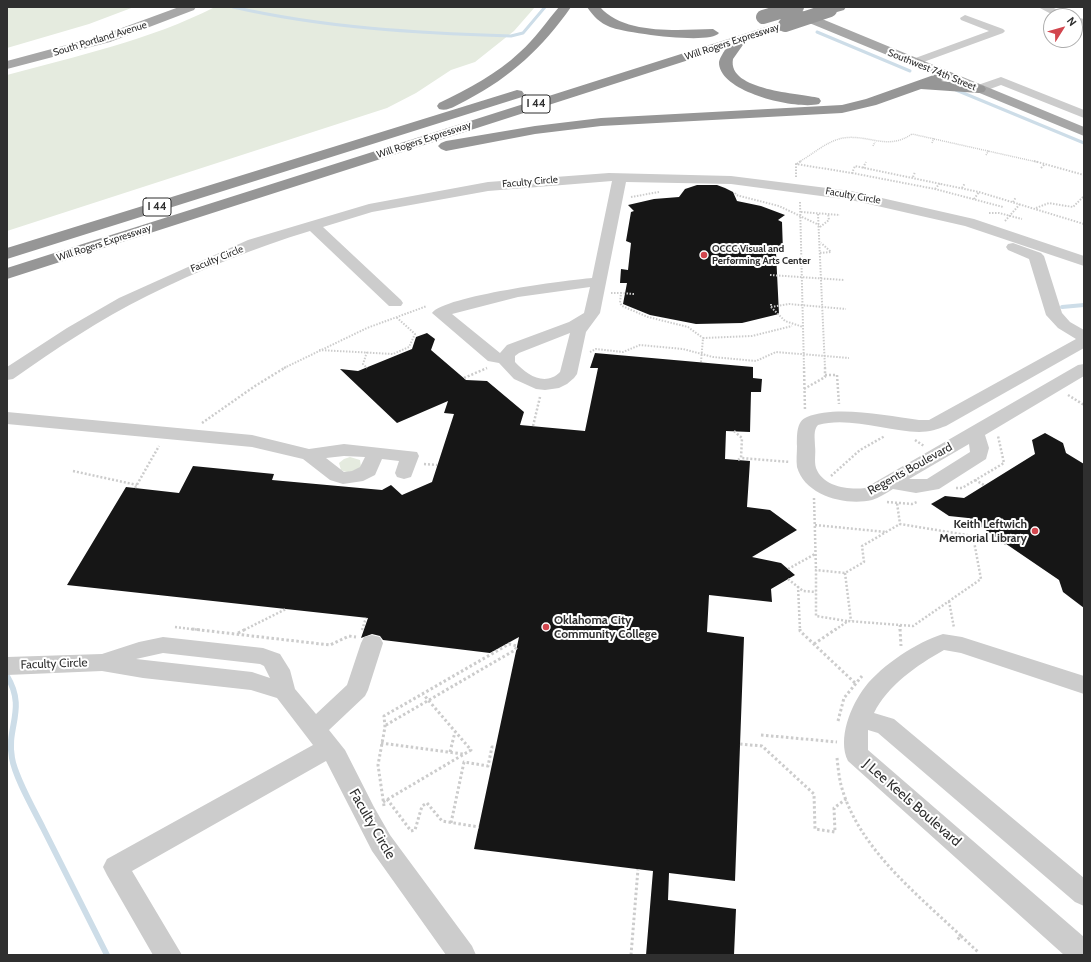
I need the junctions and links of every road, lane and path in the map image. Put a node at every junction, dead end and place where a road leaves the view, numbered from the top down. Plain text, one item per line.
1 (168, 7) edge
2 (190, 7) edge
3 (565, 7) edge
4 (593, 7) edge
5 (781, 7) edge
6 (797, 7) edge
7 (835, 9) edge
8 (965, 18) dead end
9 (750, 22) dead end
10 (741, 39) junction
11 (668, 47) dead end
12 (7, 57) edge
13 (914, 62) junction
14 (7, 65) edge
15 (940, 74) junction
16 (913, 87) junction
17 (979, 89) junction
18 (533, 90) dead end
19 (1084, 114) edge
20 (1084, 132) edge
21 (934, 138) junction
22 (874, 142) junction
23 (932, 143) dead end
24 (873, 146) dead end
25 (989, 150) junction
26 (986, 154) dead end
27 (307, 161) junction
28 (866, 162) dead end
29 (796, 164) junction
30 (1045, 164) junction
31 (863, 168) junction
32 (1041, 168) dead end
33 (331, 170) junction
34 (915, 172) dead end
35 (852, 173) junction
36 (896, 174) junction
37 (1084, 175) edge
38 (620, 177) junction
39 (912, 177) junction
40 (892, 180) junction
41 (796, 183) dead end
42 (940, 183) junction
43 (965, 183) dead end
44 (962, 188) junction
45 (820, 190) junction
46 (935, 190) junction
47 (666, 191) dead end
48 (734, 192) dead end
49 (979, 192) junction
50 (1084, 196) edge
51 (1016, 197) dead end
52 (626, 198) dead end
53 (974, 199) junction
54 (800, 200) dead end
55 (1013, 202) junction
56 (1020, 204) junction
57 (1003, 207) dead end
58 (1036, 208) junction
59 (801, 213) junction
60 (989, 213) dead end
61 (818, 214) junction
62 (828, 214) junction
63 (840, 215) dead end
64 (1010, 216) junction
65 (1022, 219) dead end
66 (1005, 221) dead end
67 (312, 224) junction
68 (1084, 224) edge
69 (819, 226) junction
70 (820, 243) junction
71 (820, 253) junction
72 (7, 254) edge
73 (1084, 261) edge
74 (7, 274) edge
75 (770, 275) dead end
76 (802, 277) junction
77 (821, 278) junction
78 (844, 280) dead end
79 (598, 282) junction
80 (634, 294) dead end
81 (432, 305) dead end
82 (803, 306) junction
83 (822, 307) junction
84 (846, 309) dead end
85 (395, 310) junction
86 (590, 316) junction
87 (792, 326) junction
88 (803, 327) junction
89 (1084, 337) edge
90 (703, 338) junction
91 (1084, 340) edge
92 (317, 350) junction
93 (367, 352) junction
94 (589, 353) dead end
95 (702, 353) junction
96 (803, 354) junction
97 (824, 356) junction
98 (849, 358) dead end
99 (506, 359) junction
100 (701, 362) dead end
101 (1042, 364) junction
102 (488, 367) dead end
103 (367, 368) dead end
104 (1084, 369) edge
105 (7, 375) edge
106 (825, 375) junction
107 (464, 378) dead end
108 (1065, 385) junction
109 (1084, 388) edge
110 (804, 389) junction
111 (541, 392) dead end
112 (1084, 405) edge
113 (839, 407) dead end
114 (805, 413) dead end
115 (7, 418) edge
116 (198, 426) dead end
117 (533, 426) dead end
118 (734, 431) dead end
119 (891, 433) dead end
120 (160, 446) dead end
121 (376, 452) junction
122 (309, 455) junction
123 (741, 458) junction
124 (738, 460) dead end
125 (792, 462) dead end
126 (73, 471) dead end
127 (404, 473) dead end
128 (827, 480) dead end
129 (975, 480) dead end
130 (984, 486) dead end
131 (814, 491) dead end
132 (896, 503) dead end
133 (900, 524) junction
134 (815, 525) junction
135 (886, 532) junction
136 (973, 536) junction
137 (1006, 544) dead end
138 (815, 554) junction
139 (788, 569) dead end
140 (816, 570) junction
141 (846, 573) junction
142 (788, 579) dead end
143 (798, 586) junction
144 (816, 592) junction
145 (949, 601) junction
146 (286, 609) dead end
147 (366, 618) dead end
148 (849, 621) junction
149 (175, 627) dead end
150 (237, 634) junction
151 (955, 634) dead end
152 (372, 643) dead end
153 (814, 644) junction
154 (7, 666) edge
155 (855, 683) dead end
156 (1084, 685) edge
157 (423, 694) junction
158 (429, 701) junction
159 (860, 718) junction
160 (386, 725) junction
161 (455, 732) junction
162 (761, 735) dead end
163 (322, 738) junction
164 (837, 742) dead end
165 (381, 743) junction
166 (740, 744) dead end
167 (496, 747) dead end
168 (450, 752) junction
169 (464, 754) junction
170 (387, 799) junction
171 (846, 799) dead end
172 (383, 802) junction
173 (384, 808) dead end
174 (451, 823) junction
175 (478, 827) dead end
176 (638, 869) dead end
177 (1084, 894) edge
178 (961, 936) dead end
179 (978, 952) dead end
180 (168, 955) edge
181 (462, 955) edge
182 (630, 955) edge
183 (1084, 955) edge

1 - 12 main road, South Portland Avenue
2 - 14 main road, South Portland Avenue
3 - 27 highway
4 - 11 highway, Will Rogers Expressway
5 - 13 main road, Southwest 74th Street
6 - 9 highway, Will Rogers Expressway, bridge
7 - 10 highway, Will Rogers Expressway / I 44, bridge
8 - 13 street
10 - 15 highway
10 - 33 highway, Will Rogers Expressway / I 44
13 - 15 main road, Southwest 74th Street
15 - 16 highway
15 - 17 main road, Southwest 74th Street
16 - 17 highway
16 - 33 highway
17 - 19 street
17 - 20 main road, Southwest 74th Street
18 - 27 highway, Will Rogers Expressway / I 44
21 - 22 path
21 - 23 path
21 - 25 path
22 - 24 path
22 - 29 path
25 - 26 path
25 - 30 path
27 - 72 highway, Will Rogers Expressway / I 44
28 - 31 path
29 - 35 path
29 - 41 path
30 - 32 path
30 - 37 path
31 - 35 path
31 - 36 path
33 - 74 highway, Will Rogers Expressway / I 44
34 - 39 path
35 - 40 path
36 - 39 path
36 - 40 path
38 - 45 street, Faculty Circle
38 - 67 street, Faculty Circle
38 - 79 street
39 - 42 path
40 - 46 path
42 - 44 path
42 - 46 path
43 - 44 path
44 - 49 path
45 - 73 street, Faculty Circle
45 - 89 street
46 - 53 path
47 - 52 path
48 - 59 path
49 - 53 path
49 - 55 path
50 - 58 path
51 - 55 path
53 - 57 path
54 - 59 path
55 - 56 path
56 - 58 path
56 - 64 path
58 - 68 path
59 - 61 path
59 - 69 path
59 - 76 path
60 - 64 path
61 - 62 path
61 - 69 path
62 - 63 path
62 - 69 path
64 - 65 path
64 - 66 path
67 - 85 street
67 - 105 street, Faculty Circle
69 - 70 path
70 - 71 path
70 - 71 path
71 - 77 path
75 - 76 path
76 - 77 path
76 - 82 path
77 - 78 path
77 - 83 path
79 - 86 street
79 - 99 street
80 - 90 path
81 - 85 path
82 - 83 path
82 - 87 path
82 - 88 path
83 - 84 path
83 - 97 path
85 - 92 path
85 - 93 path
86 - 99 street
86 - 99 street
87 - 88 path
87 - 90 path
88 - 96 path
90 - 95 path
91 - 101 street, Regents Boulevard
92 - 93 path
92 - 116 path
93 - 103 path
94 - 95 path
95 - 96 path
95 - 100 path
96 - 97 path
96 - 110 path
97 - 98 path
97 - 106 path
101 - 108 street
101 - 108 street, Regents Boulevard
102 - 107 path
104 - 108 street
106 - 110 path
106 - 113 path
108 - 109 street
108 - 112 path
110 - 114 path
111 - 117 path
115 - 122 street
118 - 123 path
119 - 128 path
120 - 126 path
121 - 122 street
121 - 122 street
121 - 127 street
123 - 124 path
123 - 125 path
129 - 130 path
131 - 134 path
132 - 133 path
133 - 135 path
133 - 136 path
134 - 135 path
134 - 138 path
135 - 141 path
136 - 137 path
136 - 145 path
138 - 139 path
138 - 140 path
140 - 141 path
140 - 144 path
141 - 148 path
142 - 143 path
143 - 144 path
143 - 153 path
144 - 148 path
145 - 148 path
145 - 151 path
146 - 150 path
147 - 150 path
148 - 153 path
149 - 150 path
152 - 163 street
153 - 155 path
154 - 163 street, Faculty Circle
156 - 159 street
157 - 158 path
157 - 158 path
157 - 160 path
158 - 160 path
158 - 161 path
159 - 177 street
159 - 183 street, J Lee Keels Boulevard
160 - 165 path
161 - 168 path
161 - 169 path
162 - 164 path
163 - 180 street
163 - 181 street, Faculty Circle
165 - 168 path
165 - 172 path
166 - 171 path
167 - 174 path
168 - 169 path
169 - 170 path
170 - 172 path
170 - 174 path
172 - 173 path
174 - 175 path
176 - 182 path
178 - 179 path

